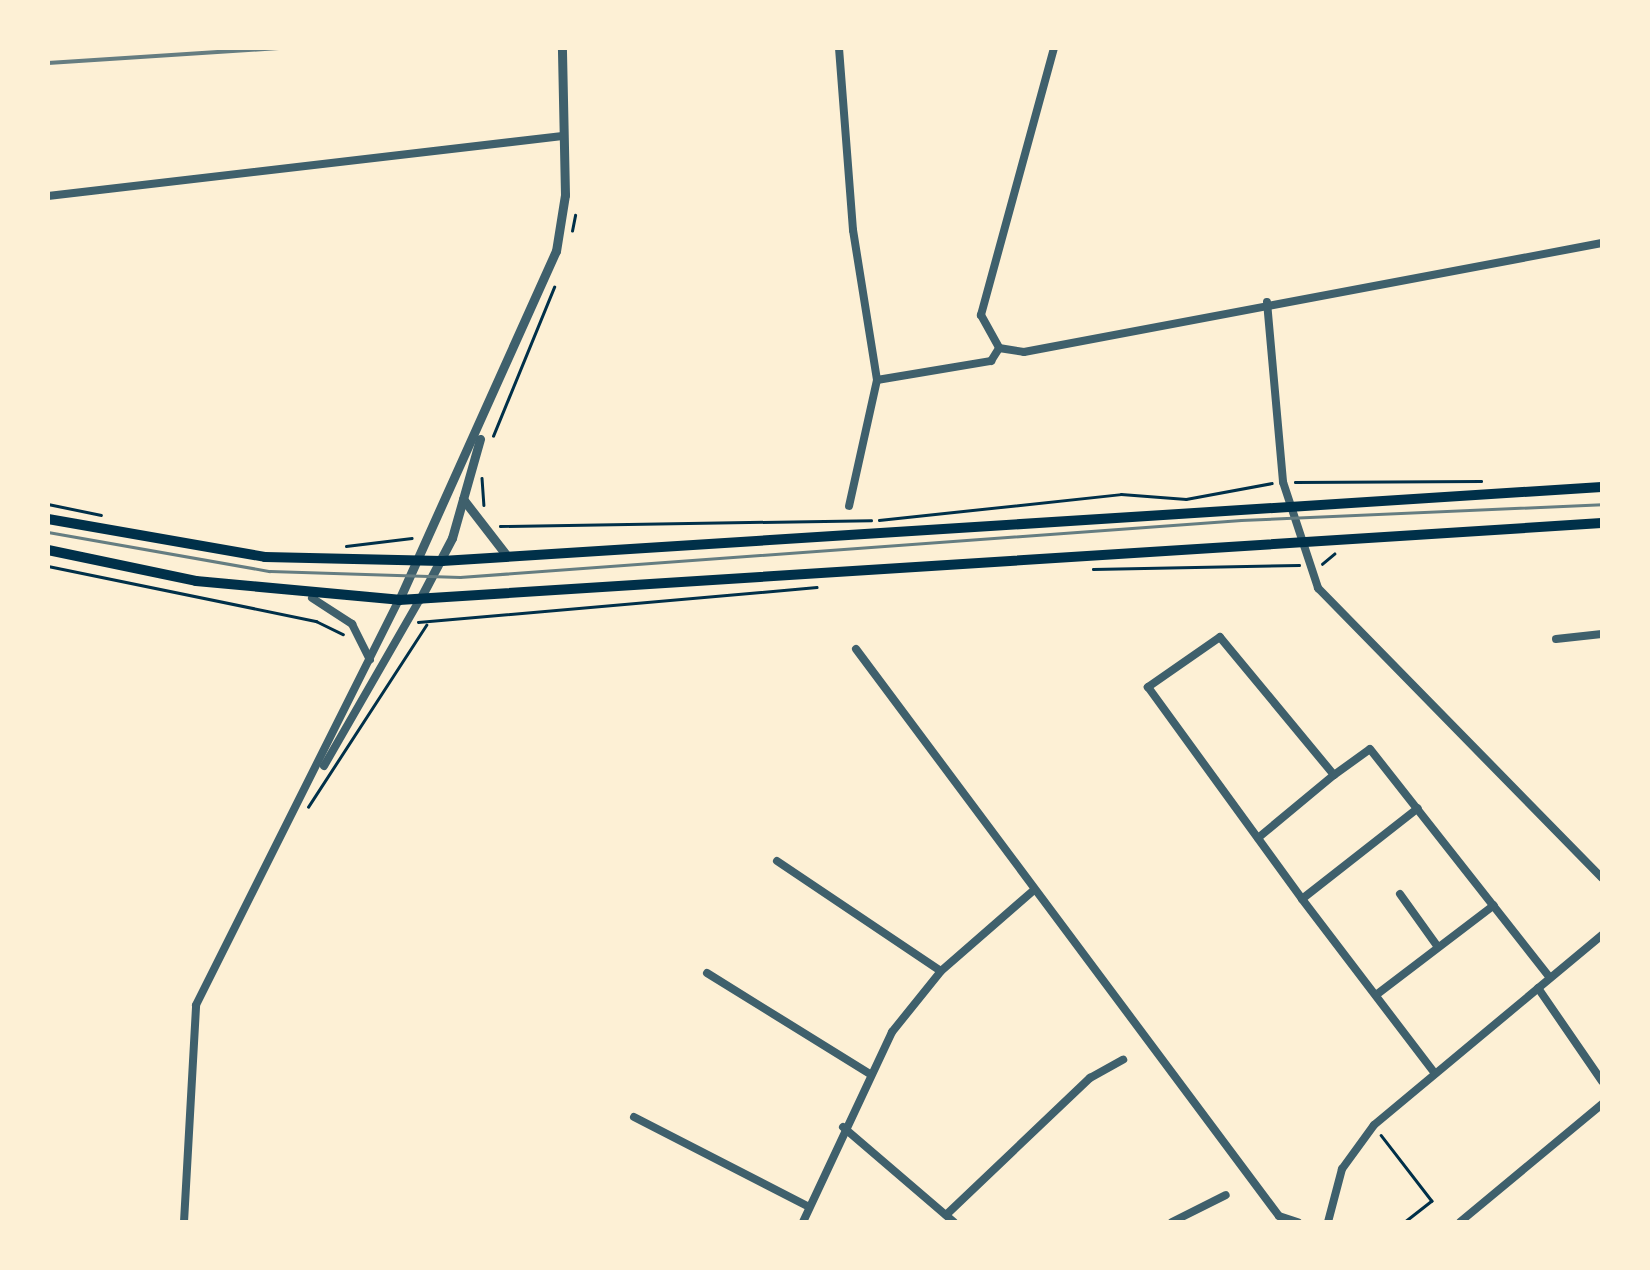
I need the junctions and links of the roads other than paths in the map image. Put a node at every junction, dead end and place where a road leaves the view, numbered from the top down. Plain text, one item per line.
1 (562, 48) edge
2 (839, 48) edge
3 (1054, 48) edge
4 (563, 136) junction
5 (48, 196) edge
6 (1602, 243) edge
7 (1267, 302) junction
8 (999, 348) junction
9 (878, 380) junction
10 (487, 414) junction
11 (1602, 487) edge
12 (463, 499) junction
13 (1290, 503) junction
14 (849, 506) dead end
15 (48, 519) edge
16 (1602, 523) edge
17 (1300, 542) junction
18 (48, 550) edge
19 (507, 556) junction
20 (418, 561) junction
21 (442, 561) junction
22 (312, 598) junction
23 (420, 599) junction
24 (399, 600) junction
25 (1602, 634) edge
26 (1556, 639) dead end
27 (856, 649) dead end
28 (370, 660) junction
29 (1334, 776) junction
30 (309, 785) junction
31 (1418, 808) junction
32 (1258, 838) junction
33 (776, 861) dead end
34 (1602, 878) edge
35 (1034, 890) junction
36 (1400, 894) dead end
37 (1302, 899) junction
38 (1494, 905) junction
39 (1602, 935) edge
40 (1438, 947) junction
41 (941, 971) junction
42 (708, 974) dead end
43 (1550, 978) junction
44 (1538, 988) junction
45 (1376, 994) junction
46 (1123, 1060) dead end
47 (1434, 1072) junction
48 (870, 1074) junction
49 (1602, 1081) edge
50 (1602, 1104) edge
51 (634, 1117) dead end
52 (843, 1127) junction
53 (1226, 1195) dead end
54 (808, 1207) junction
55 (946, 1215) junction
56 (184, 1222) edge
57 (804, 1222) edge
58 (954, 1222) edge
59 (1172, 1222) edge
60 (1298, 1222) edge
61 (1328, 1222) edge
62 (1460, 1222) edge

1 - 4 street
2 - 9 street
3 - 8 street
4 - 5 street
4 - 10 street
6 - 7 street
7 - 8 street
7 - 13 street
8 - 9 street
9 - 14 street
10 - 12 street
10 - 20 street
11 - 13 main road
12 - 19 street
12 - 21 street
13 - 17 street
13 - 19 main road
15 - 20 main road
16 - 17 main road
17 - 23 main road
17 - 34 street
18 - 22 main road
19 - 21 main road
20 - 21 main road
20 - 24 street
21 - 23 street
22 - 24 main road
22 - 28 street
23 - 24 main road
23 - 30 street
24 - 28 street
25 - 26 street
27 - 35 street
28 - 30 street
29 - 31 street
29 - 32 street
29 - 32 street
30 - 56 street
31 - 37 street
31 - 38 street
32 - 37 street
33 - 41 street
35 - 41 street
35 - 60 street
36 - 40 street
37 - 45 street
38 - 40 street
38 - 43 street
39 - 43 street
40 - 45 street
41 - 48 street
42 - 48 street
43 - 44 street
44 - 47 street
44 - 49 street
45 - 47 street
46 - 55 street
47 - 61 street
48 - 52 street
50 - 62 street
51 - 54 street
52 - 54 street
52 - 55 street
53 - 59 street
54 - 57 street
55 - 58 street

